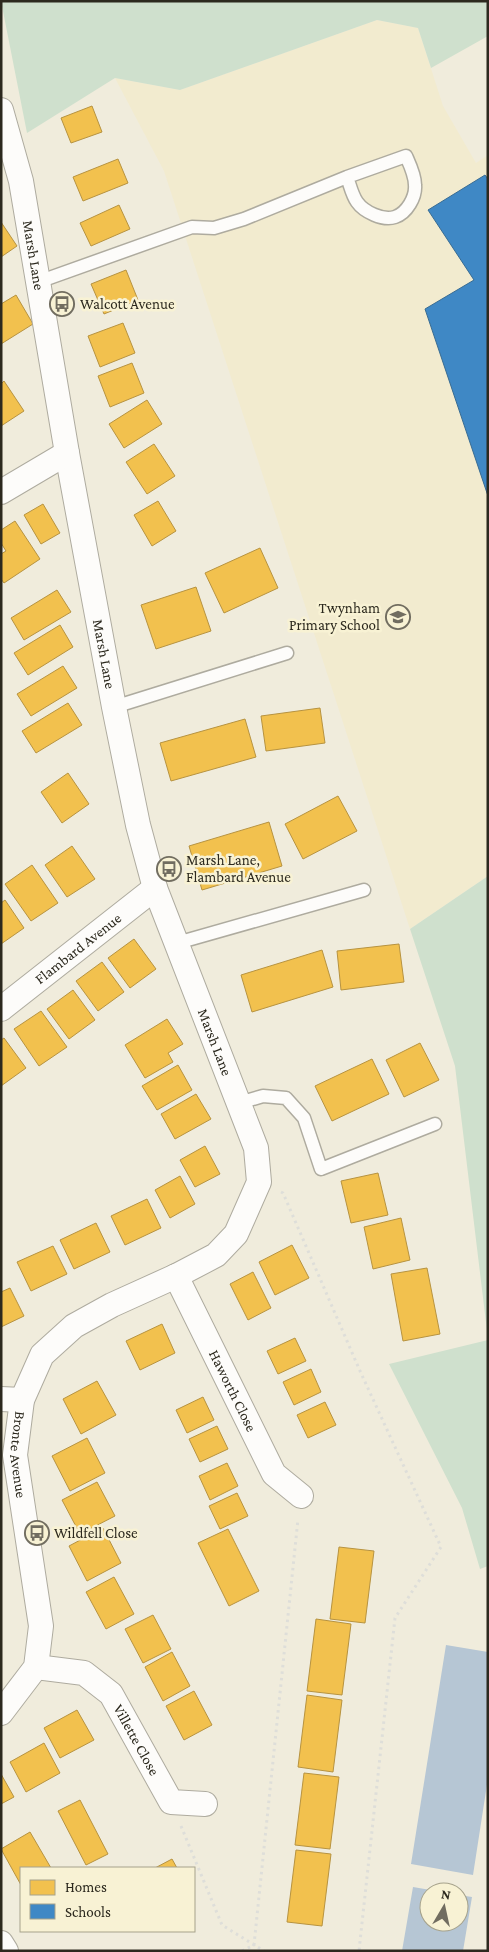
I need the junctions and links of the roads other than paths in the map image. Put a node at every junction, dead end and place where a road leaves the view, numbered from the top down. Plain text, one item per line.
1 (1, 110) edge
2 (347, 177) junction
3 (38, 282) junction
4 (67, 453) junction
5 (1, 492) edge
6 (287, 652) dead end
7 (114, 707) junction
8 (155, 888) junction
9 (364, 890) dead end
10 (177, 943) junction
11 (1, 1009) edge
12 (239, 1103) junction
13 (435, 1124) dead end
14 (260, 1182) joint
15 (176, 1276) junction
16 (12, 1399) edge
17 (301, 1496) road end
18 (36, 1667) junction
19 (1, 1713) edge
20 (205, 1804) dead end
21 (1, 1943) edge
22 (6, 1951) edge

1 - 3 street, Marsh Lane
2 - 2 lane
2 - 3 lane
3 - 4 street, Marsh Lane
4 - 5 street
4 - 7 street, Marsh Lane
6 - 7 lane
7 - 8 street, Marsh Lane
8 - 10 street, Marsh Lane
8 - 11 street, Flambard Avenue
9 - 10 lane
10 - 12 street, Marsh Lane
12 - 13 lane
12 - 14 street, Marsh Lane
14 - 15 street, Bronte Avenue
15 - 16 street, Bronte Avenue
15 - 17 street, Haworth Close
16 - 18 street, Bronte Avenue
18 - 19 street
18 - 20 street, Villette Close
21 - 22 street

